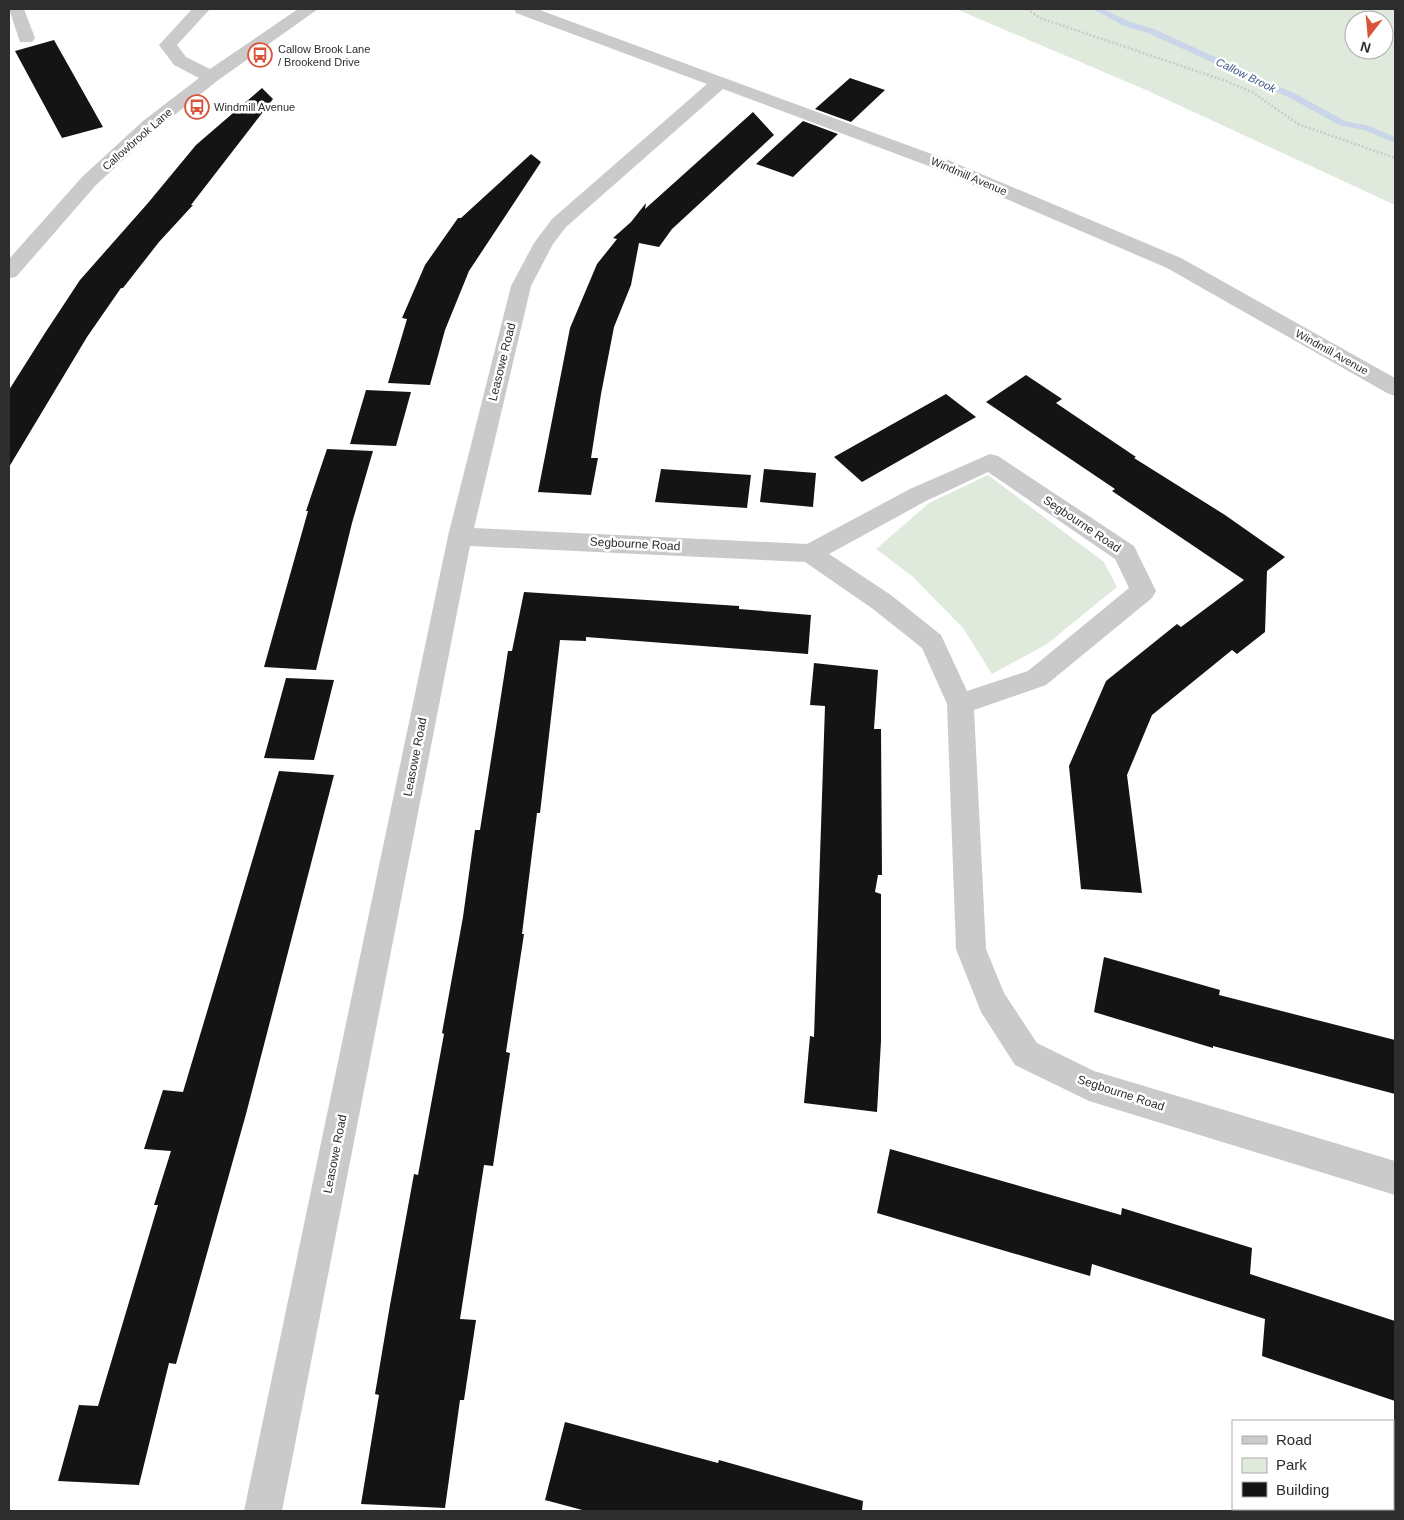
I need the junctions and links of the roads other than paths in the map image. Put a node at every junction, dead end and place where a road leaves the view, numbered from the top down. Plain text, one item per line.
1 (16, 9) edge
2 (201, 9) edge
3 (309, 9) edge
4 (522, 9) edge
5 (26, 38) dead end
6 (211, 77) junction
7 (719, 83) junction
8 (9, 272) edge
9 (1395, 388) edge
10 (460, 536) junction
11 (810, 552) junction
12 (960, 704) junction
13 (1395, 1178) edge
14 (263, 1511) edge

1 - 5 street
2 - 6 street
3 - 6 street, Callowbrook Lane
4 - 7 street, Windmill Avenue
6 - 8 street, Callowbrook Lane
7 - 9 street, Windmill Avenue
7 - 10 street, Leasowe Road
10 - 11 street, Segbourne Road
10 - 14 street, Leasowe Road
11 - 12 street, Segbourne Road
11 - 12 street, Segbourne Road
12 - 13 street, Segbourne Road

